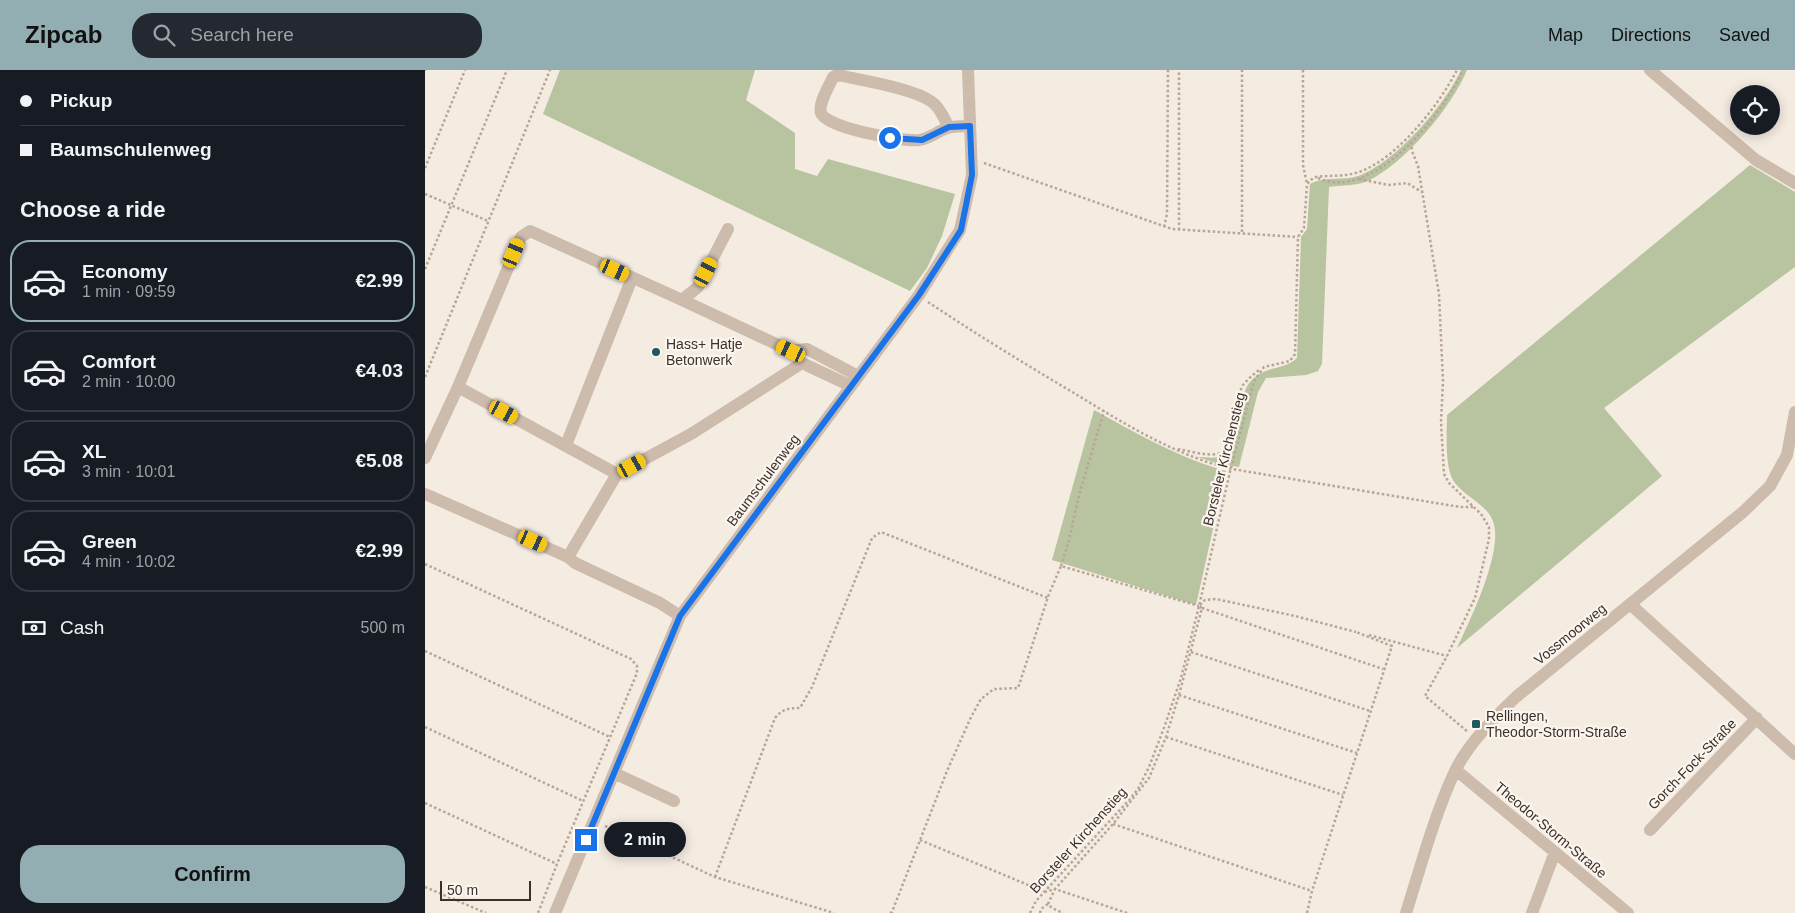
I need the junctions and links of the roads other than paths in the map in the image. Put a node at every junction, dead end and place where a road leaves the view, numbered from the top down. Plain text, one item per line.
1 (968, 70) edge
2 (1650, 70) edge
3 (970, 126) junction
4 (949, 127) junction
5 (1795, 183) edge
6 (728, 229) dead end
7 (632, 278) junction
8 (682, 300) junction
9 (855, 381) junction
10 (458, 387) junction
11 (1795, 412) edge
12 (565, 445) junction
13 (425, 458) edge
14 (617, 474) junction
15 (425, 494) edge
16 (568, 557) junction
17 (1630, 604) junction
18 (680, 616) junction
19 (1757, 718) junction
20 (1795, 754) edge
21 (1456, 770) junction
22 (615, 773) junction
23 (674, 801) dead end
24 (1650, 830) dead end
25 (1555, 852) junction
26 (555, 913) edge
27 (1406, 913) edge
28 (1532, 913) edge
29 (1628, 913) edge

1 - 3 street, Baumschulenweg
2 - 5 street
3 - 4 street
3 - 9 street, Baumschulenweg
4 - 4 street
6 - 8 street
7 - 8 street
7 - 10 street
7 - 12 street
8 - 9 street
9 - 14 street
9 - 18 street, Baumschulenweg
10 - 12 street
10 - 13 street
11 - 17 street, Vossmoorweg
12 - 14 street
14 - 16 street
15 - 16 street
16 - 18 street
17 - 19 street
17 - 21 street, Vossmoorweg
18 - 22 street, Baumschulenweg
19 - 20 street
19 - 24 street, Gorch-Fock-Straße
21 - 25 street, Theodor-Storm-Straße
21 - 27 street, Vossmoorweg
22 - 23 street
22 - 26 street, Baumschulenweg
25 - 28 street
25 - 29 street, Theodor-Storm-Straße

